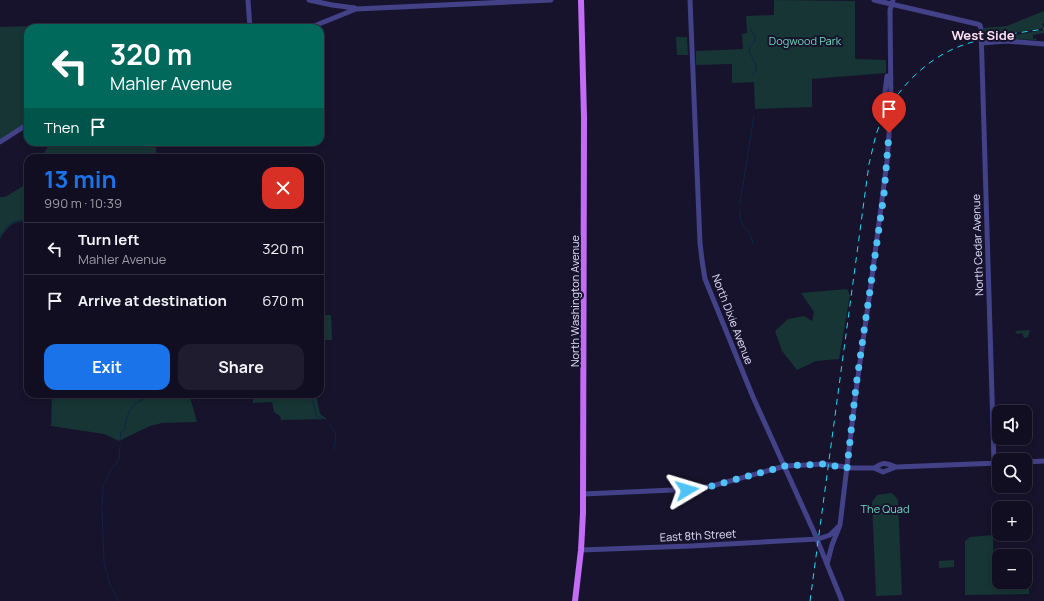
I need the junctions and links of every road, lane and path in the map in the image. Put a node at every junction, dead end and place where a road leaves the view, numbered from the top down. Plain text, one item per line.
1 (248, 0) edge
2 (309, 0) edge
3 (551, 0) edge
4 (581, 0) edge
5 (690, 0) edge
6 (874, 0) edge
7 (893, 2) edge
8 (356, 9) junction
9 (250, 24) edge
10 (319, 24) edge
11 (982, 32) junction
12 (993, 42) junction
13 (982, 43) junction
14 (1044, 44) edge
15 (890, 59) junction
16 (883, 108) dead end
17 (24, 127) edge
18 (0, 142) edge
19 (996, 453) edge
20 (1044, 461) edge
21 (1032, 462) edge
22 (992, 463) edge
23 (785, 466) junction
24 (896, 467) junction
25 (847, 468) junction
26 (874, 468) junction
27 (583, 494) junction
28 (840, 525) junction
29 (830, 535) junction
30 (816, 538) junction
31 (820, 549) junction
32 (581, 550) junction
33 (827, 564) junction
34 (575, 601) edge
35 (842, 601) edge

1 - 9 street
2 - 8 street
3 - 8 street
4 - 27 main road, North Washington Avenue
5 - 23 street, North Dixie Avenue
6 - 7 street
7 - 11 street, North Cedar Avenue
7 - 15 street
8 - 10 street
11 - 12 street
11 - 13 street, North Cedar Avenue
12 - 13 street
12 - 14 street
13 - 19 street, North Cedar Avenue
15 - 16 street
15 - 25 street
17 - 18 street
20 - 21 street
22 - 24 street
23 - 25 street
23 - 27 street
23 - 30 street, North Dixie Avenue
24 - 26 street
24 - 26 street
25 - 26 street
25 - 28 street
27 - 32 main road, North Washington Avenue
28 - 29 street
28 - 33 street
29 - 30 street, East 8th Street
29 - 31 street
30 - 31 street, North Dixie Avenue
30 - 32 street, East 8th Street
31 - 33 street, North Dixie Avenue
32 - 34 main road, North Washington Avenue
33 - 35 street, North Dixie Avenue

